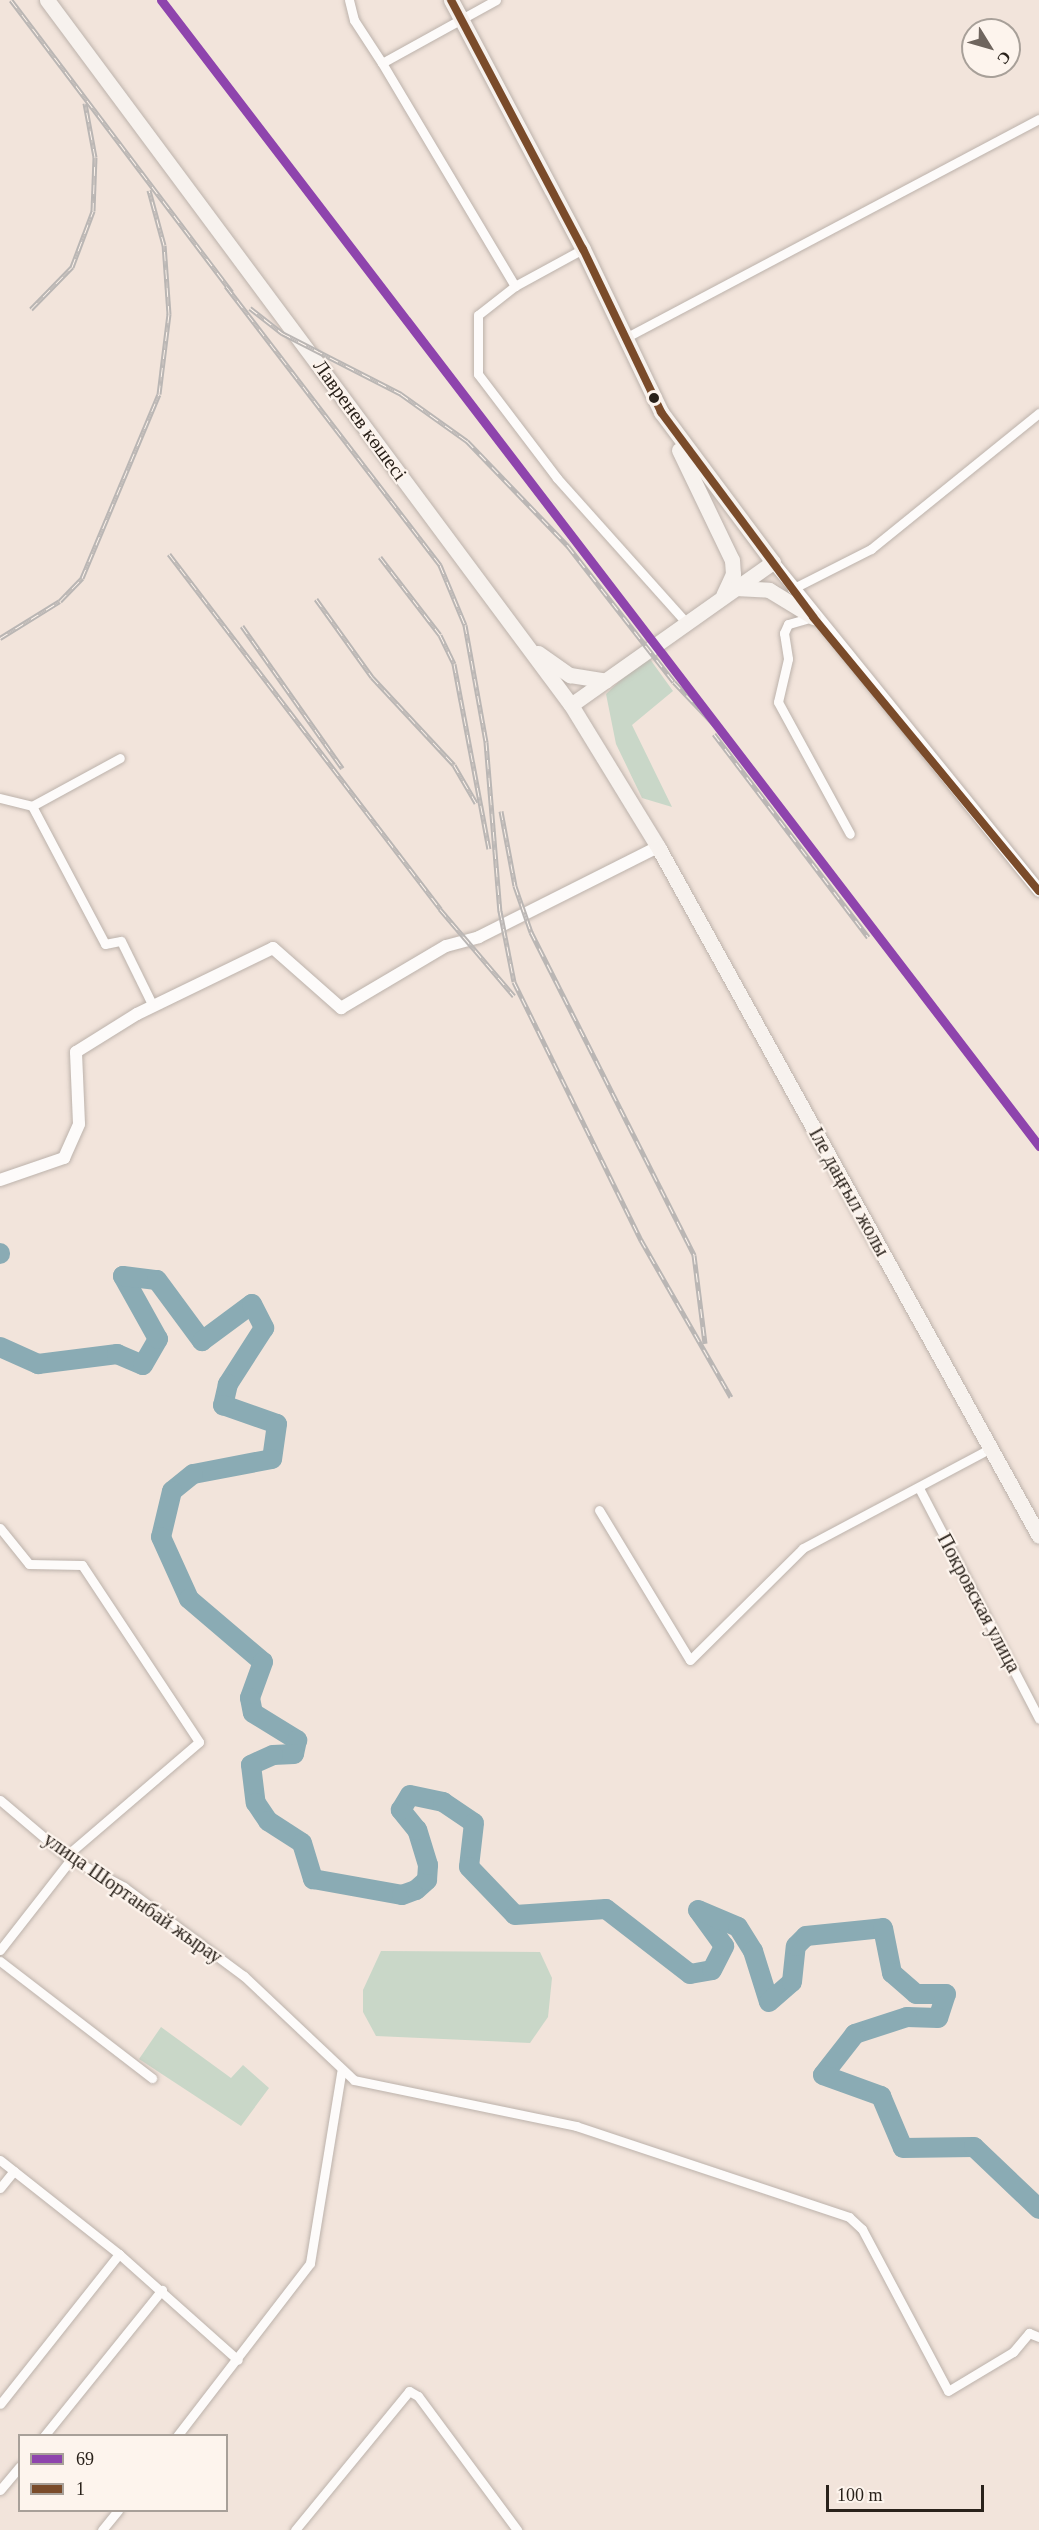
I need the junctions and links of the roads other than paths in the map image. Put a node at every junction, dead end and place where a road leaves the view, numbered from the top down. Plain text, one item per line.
1 (47, 0) edge
2 (349, 0) edge
3 (451, 0) edge
4 (496, 0) edge
5 (460, 17) junction
6 (382, 63) junction
7 (1039, 119) edge
8 (583, 249) junction
9 (515, 286) junction
10 (625, 338) junction
11 (662, 412) junction
12 (1039, 413) edge
13 (773, 562) junction
14 (792, 589) junction
15 (728, 592) junction
16 (813, 617) junction
17 (685, 621) junction
18 (521, 640) junction
19 (606, 681) junction
20 (571, 705) junction
21 (120, 758) dead end
22 (0, 798) edge
23 (32, 806) junction
24 (850, 834) dead end
25 (658, 848) junction
26 (1039, 891) edge
27 (153, 1006) junction
28 (0, 1180) edge
29 (991, 1448) junction
30 (919, 1488) junction
31 (599, 1510) dead end
32 (0, 1528) edge
33 (1039, 1536) edge
34 (1039, 1719) edge
35 (0, 1800) edge
36 (68, 1857) junction
37 (1, 1946) edge
38 (0, 1961) edge
39 (341, 2073) junction
40 (152, 2078) dead end
41 (0, 2160) edge
42 (14, 2171) junction
43 (0, 2188) edge
44 (119, 2254) junction
45 (162, 2290) junction
46 (1039, 2337) edge
47 (238, 2360) junction
48 (0, 2404) edge
49 (46, 2434) edge
50 (179, 2434) edge
51 (18, 2468) edge
52 (0, 2490) edge
53 (117, 2512) edge
54 (102, 2530) edge
55 (295, 2530) edge
56 (517, 2530) edge

1 - 18 main road, Лавренев көшесі
2 - 6 street
3 - 5 main road
4 - 5 street
5 - 6 street
5 - 8 main road
6 - 9 street
7 - 10 street
8 - 9 street
8 - 10 main road
9 - 17 street
10 - 11 main road
11 - 13 main road
11 - 15 main road
12 - 14 street
13 - 14 street
13 - 15 main road
14 - 16 street
15 - 16 main road
15 - 17 main road
16 - 24 street
16 - 26 street
17 - 19 main road
18 - 19 main road
18 - 20 main road, Лавренев көшесі
19 - 20 main road
20 - 25 main road, Лавренев көшесі
21 - 23 street
22 - 23 street
23 - 27 street
25 - 27 street
25 - 29 main road, Іле даңғыл жолы
27 - 28 street
29 - 30 street
29 - 33 main road, Іле даңғыл жолы
30 - 31 street
30 - 34 street, Покровская улица
32 - 36 street
35 - 36 street, улица Шортанбай жырау
36 - 37 street
36 - 39 street, улица Шортанбай жырау
38 - 40 street
39 - 46 street
39 - 47 street
41 - 42 street
42 - 43 street
42 - 44 street
44 - 45 street
44 - 48 street
45 - 47 street
45 - 49 street
47 - 50 street
51 - 52 street
53 - 54 street
55 - 56 street

